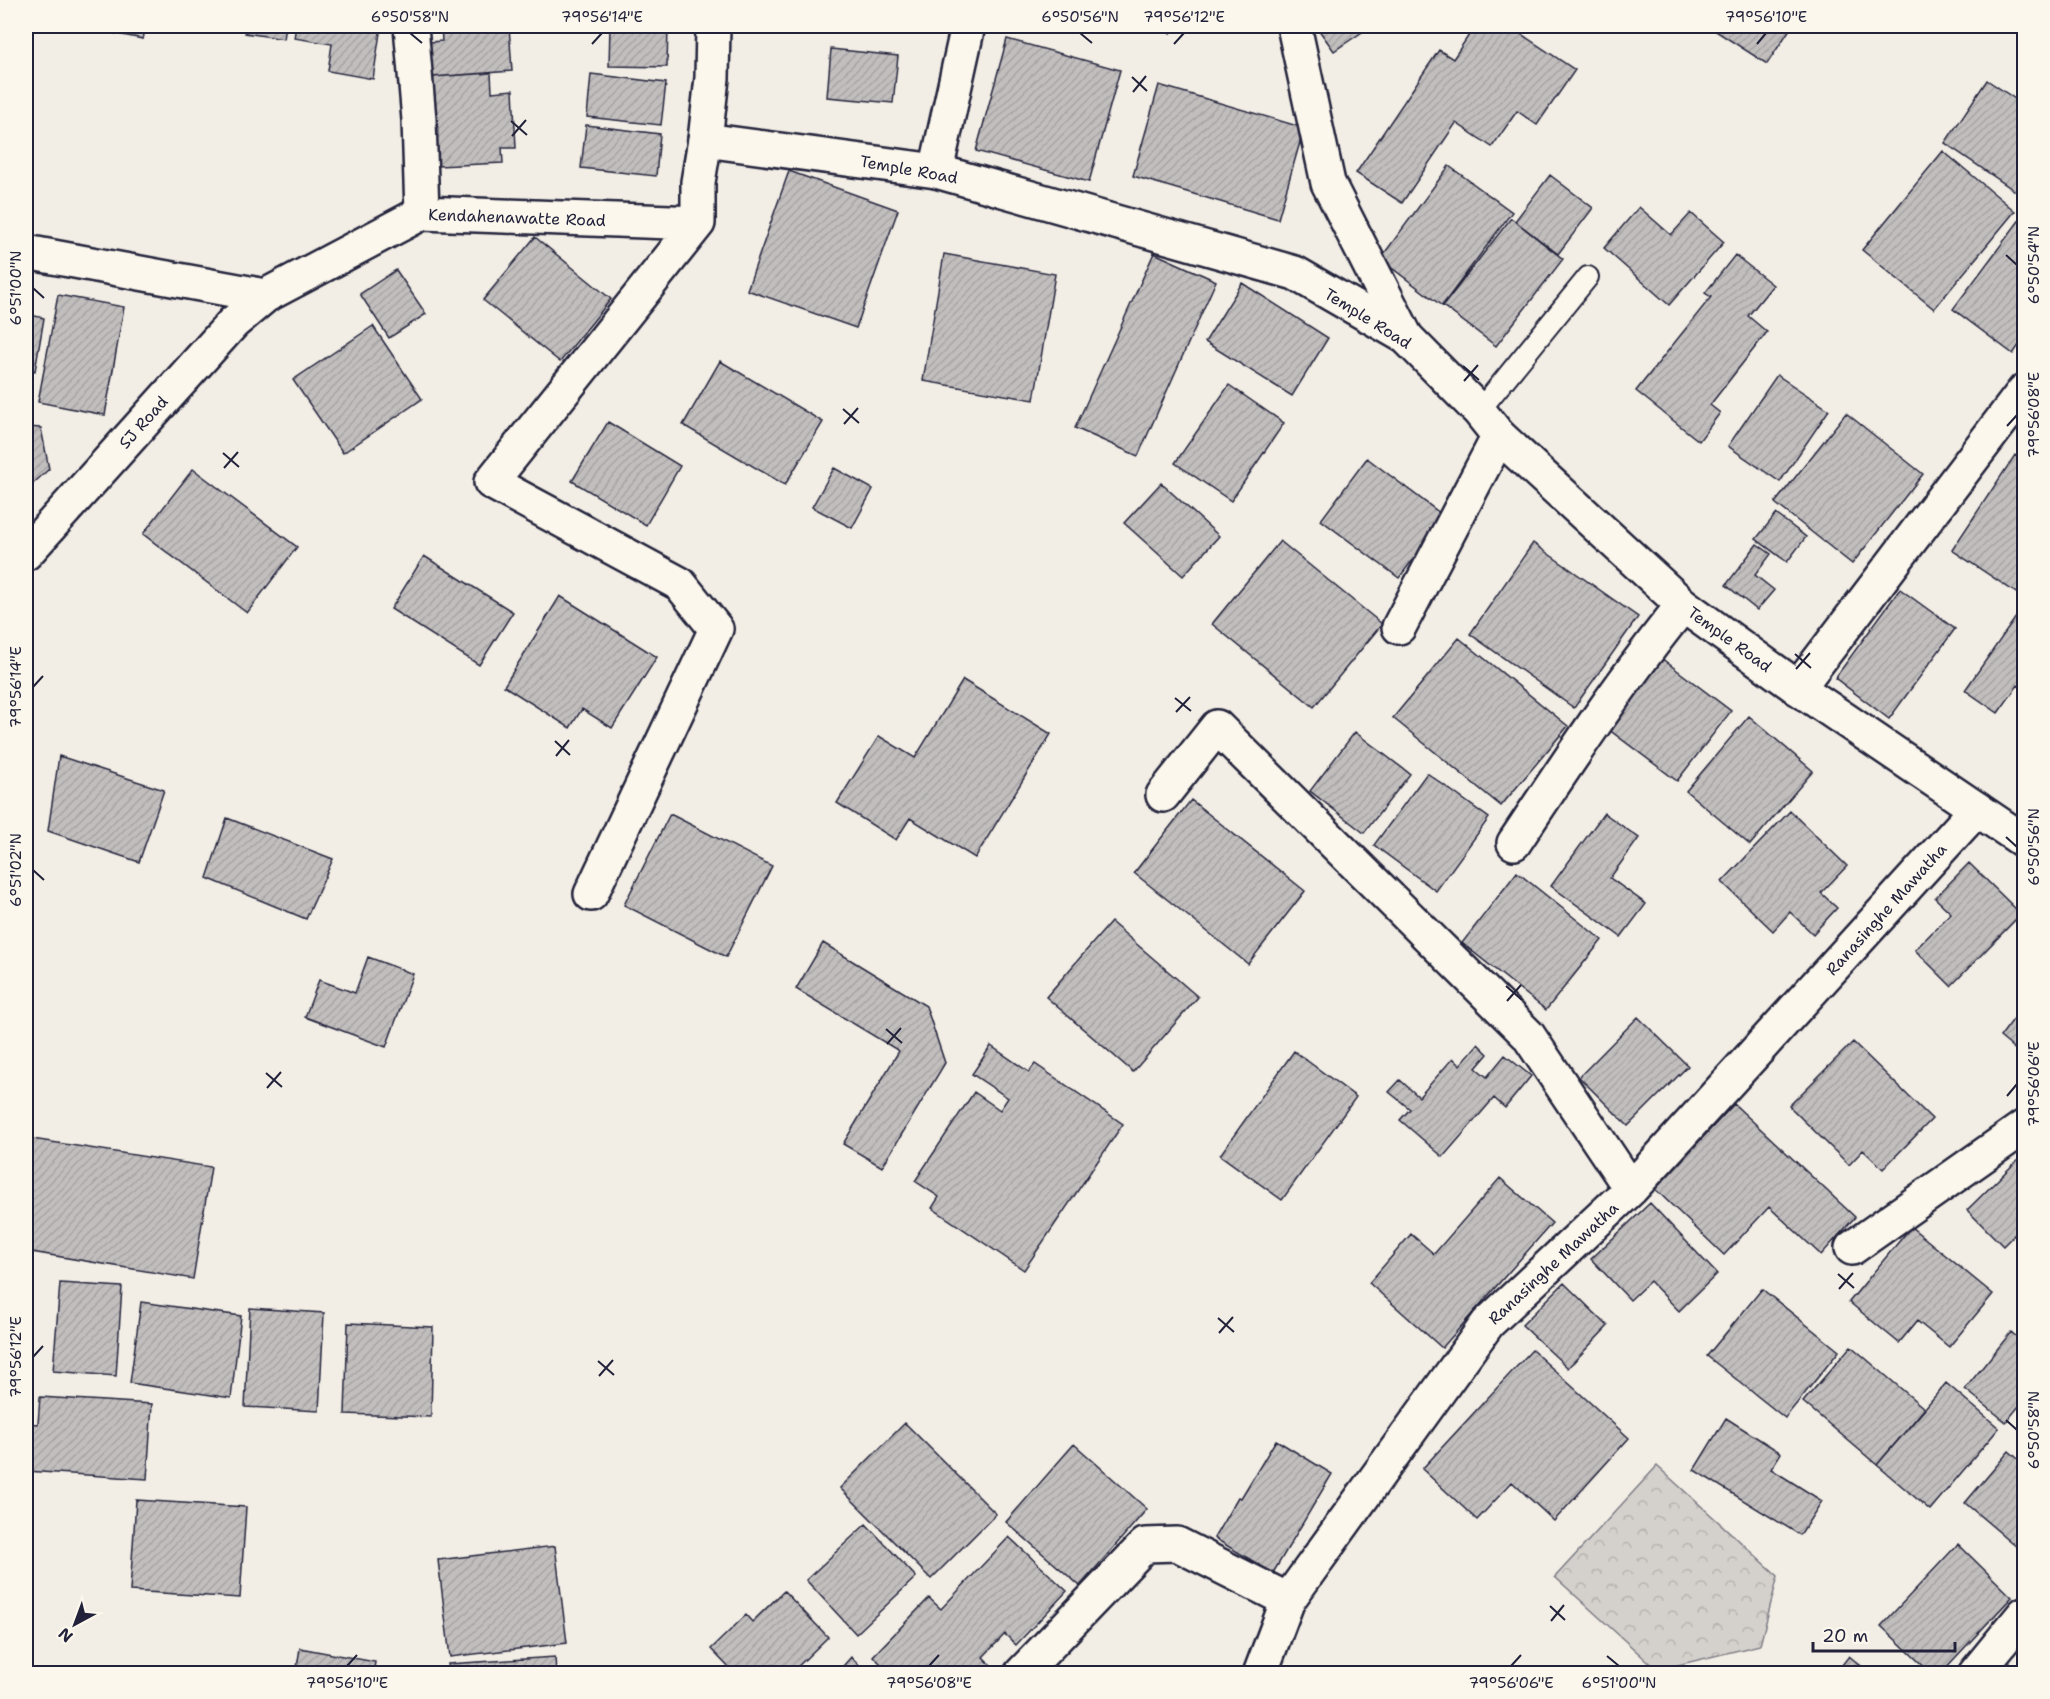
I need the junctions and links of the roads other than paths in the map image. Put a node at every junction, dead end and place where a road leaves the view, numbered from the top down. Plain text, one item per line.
1 (411, 26) edge
2 (713, 26) edge
3 (969, 26) edge
4 (1294, 26) edge
5 (705, 140) junction
6 (936, 171) junction
7 (422, 213) junction
8 (698, 223) junction
9 (26, 252) edge
10 (1588, 277) dead end
11 (265, 296) junction
12 (1406, 338) junction
13 (2025, 391) edge
14 (1479, 411) junction
15 (1499, 436) junction
16 (26, 553) edge
17 (1683, 605) junction
18 (1399, 627) dead end
19 (1798, 688) junction
20 (1163, 795) dead end
21 (1977, 810) junction
22 (2025, 841) edge
23 (1514, 843) dead end
24 (591, 894) dead end
25 (2025, 1127) edge
26 (1631, 1189) junction
27 (1852, 1248) dead end
28 (1288, 1600) junction
29 (2025, 1614) edge
30 (1021, 1674) edge
31 (1260, 1674) edge
32 (1975, 1674) edge

1 - 7 street
2 - 5 street
3 - 6 street
4 - 12 street
5 - 6 street, Temple Road
5 - 8 street
6 - 12 street, Temple Road
7 - 8 street, Kendahenawatte Road
7 - 11 street, Kendahenawatte Road
8 - 24 street
9 - 11 street
10 - 14 lane
11 - 16 street, SJ Road
12 - 14 street, Temple Road
13 - 19 street
14 - 15 street, Temple Road
15 - 17 street, Temple Road
15 - 18 street
17 - 19 street, Temple Road
17 - 23 street
19 - 21 street, Temple Road
20 - 26 street
21 - 22 street, Temple Road
21 - 26 street, Ranasinghe Mawatha
25 - 27 street
26 - 28 street, Ranasinghe Mawatha
28 - 30 street
28 - 31 street, Ranasinghe Mawatha
29 - 32 street

